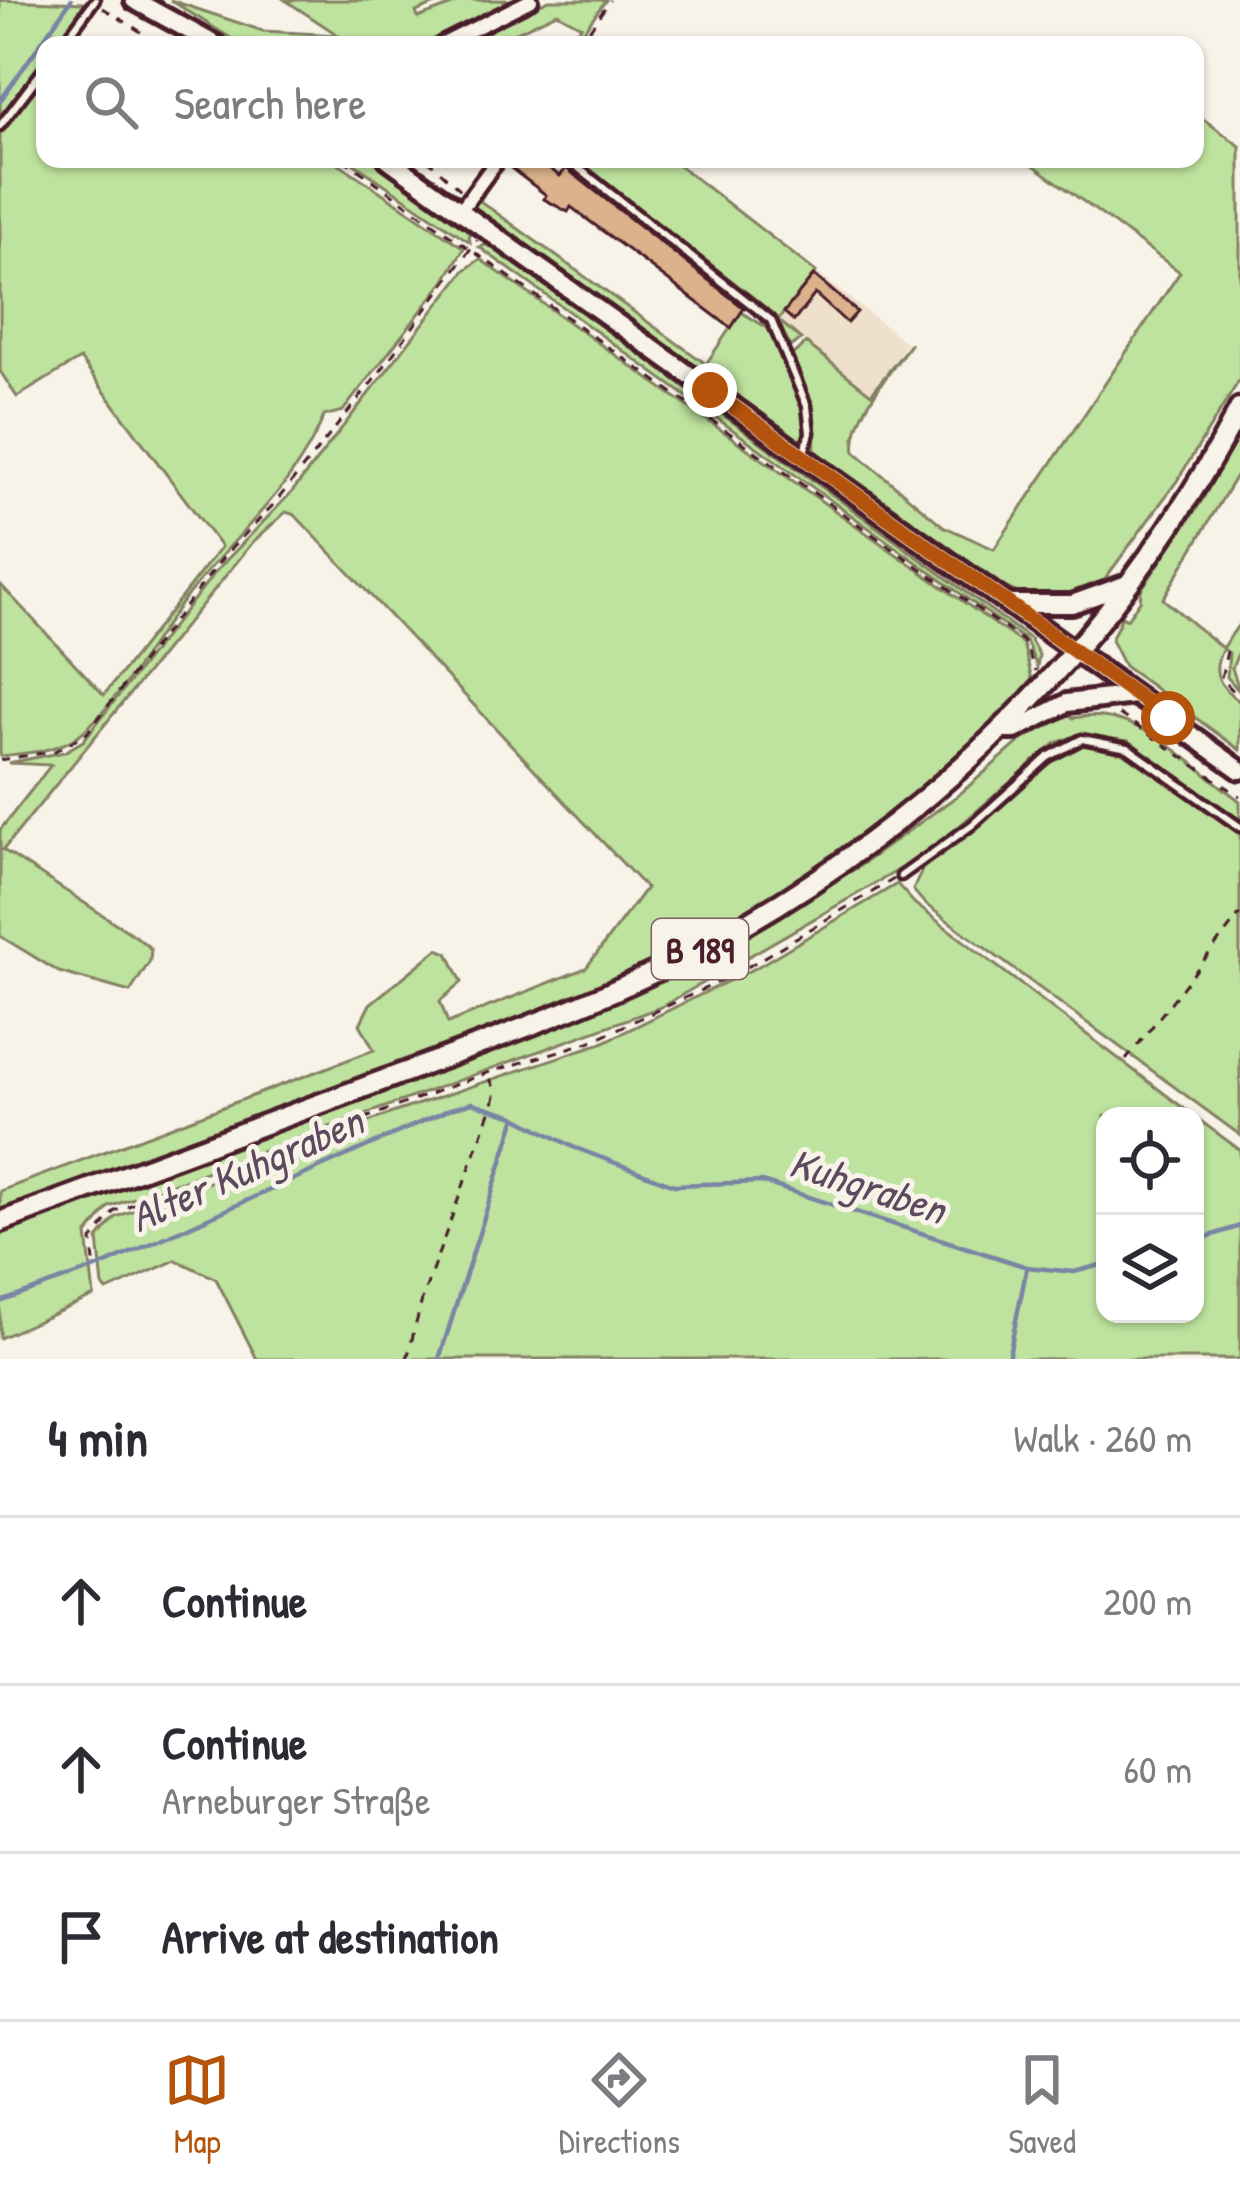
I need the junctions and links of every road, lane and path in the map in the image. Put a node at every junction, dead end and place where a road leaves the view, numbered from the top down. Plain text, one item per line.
1 (134, 0) edge
2 (531, 0) edge
3 (610, 0) edge
4 (94, 1) edge
5 (69, 36) edge
6 (148, 36) edge
7 (200, 36) edge
8 (459, 36) edge
9 (585, 36) edge
10 (36, 79) edge
11 (0, 126) edge
12 (356, 168) edge
13 (403, 168) edge
14 (435, 168) edge
15 (492, 168) edge
16 (578, 168) edge
17 (465, 205) junction
18 (484, 228) junction
19 (472, 247) junction
20 (1240, 408) edge
21 (808, 460) junction
22 (1130, 583) junction
23 (1010, 604) junction
24 (1074, 650) junction
25 (1226, 651) dead end
26 (1033, 668) dead end
27 (1135, 694) junction
28 (1240, 698) edge
29 (1115, 712) dead end
30 (1000, 730) junction
31 (0, 760) edge
32 (1240, 770) edge
33 (1240, 796) edge
34 (1240, 827) edge
35 (901, 876) joint
36 (1240, 914) edge
37 (1126, 1060) dead end
38 (488, 1073) junction
39 (0, 1222) edge
40 (94, 1262) dead end
41 (407, 1359) edge

1 - 7 main road
2 - 8 street
3 - 9 path
4 - 5 lane
4 - 6 path
10 - 11 lane
12 - 19 path
13 - 17 main road
14 - 17 path
15 - 17 street
16 - 21 lane
17 - 18 main road
18 - 19 path
18 - 21 main road
19 - 26 path
19 - 31 path
20 - 22 main road, B 189
21 - 23 main road
22 - 23 main road
22 - 24 main road, B 189
23 - 24 main road
24 - 27 main road
24 - 30 main road, B 189
25 - 28 path
27 - 30 main road
27 - 32 main road
29 - 33 path
30 - 39 main road, B 189
34 - 35 lane
35 - 38 path
36 - 37 path
38 - 40 path
38 - 41 path

